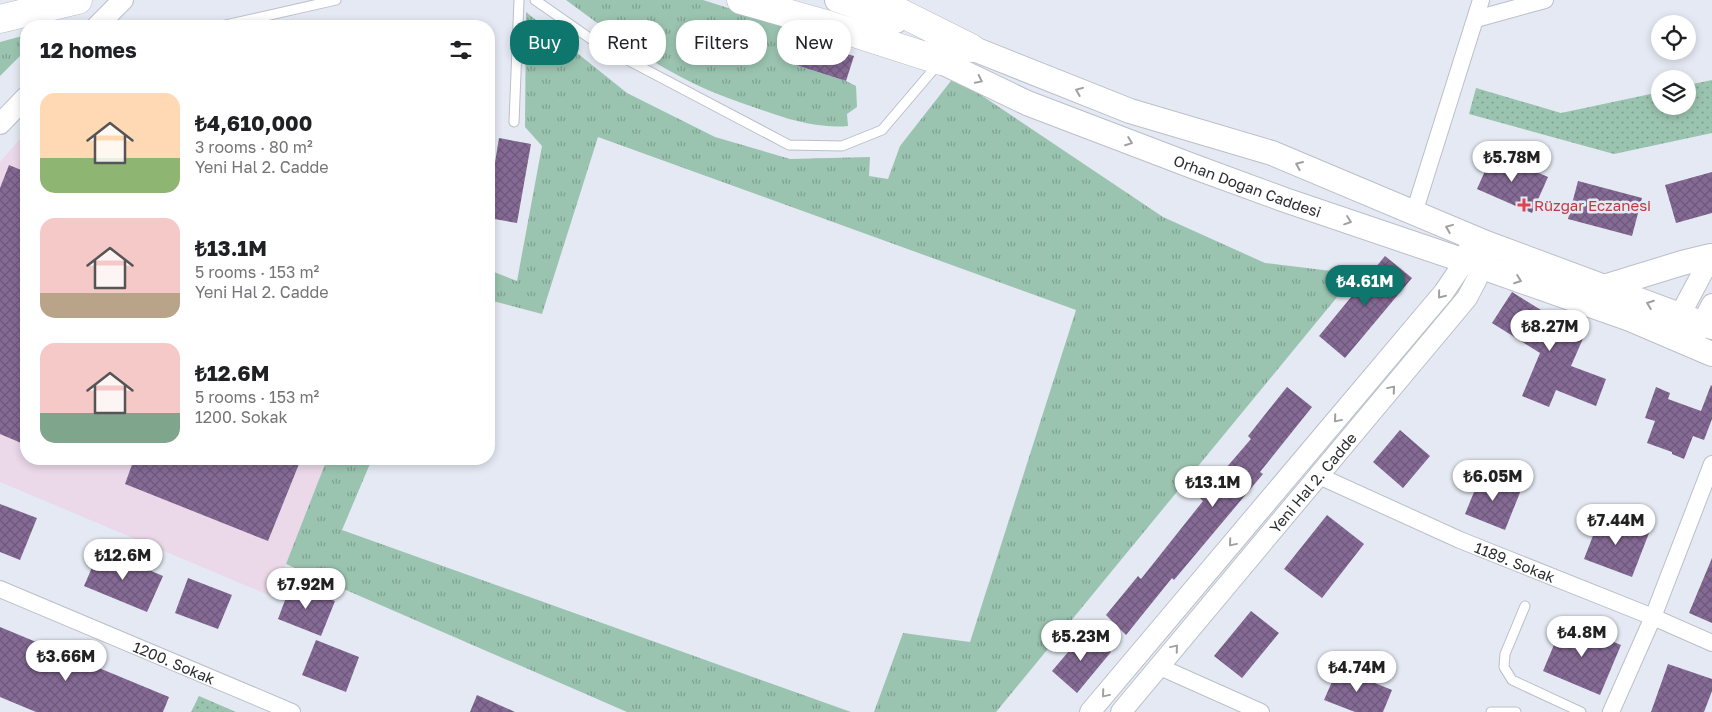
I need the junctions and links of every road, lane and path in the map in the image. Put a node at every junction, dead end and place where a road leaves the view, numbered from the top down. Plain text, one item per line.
1 (78, 0) edge
2 (123, 0) edge
3 (336, 0) edge
4 (519, 0) edge
5 (535, 0) edge
6 (741, 0) edge
7 (789, 0) edge
8 (837, 0) edge
9 (875, 0) edge
10 (1481, 0) edge
11 (1545, 0) edge
12 (0, 19) edge
13 (1476, 19) junction
14 (103, 20) edge
15 (248, 20) edge
16 (971, 48) junction
17 (941, 61) junction
18 (20, 103) edge
19 (514, 122) dead end
20 (0, 124) edge
21 (1414, 214) junction
22 (1479, 240) junction
23 (1711, 256) edge
24 (1474, 264) junction
25 (1604, 287) junction
26 (1679, 315) junction
27 (1709, 318) edge
28 (1669, 336) junction
29 (1701, 350) edge
30 (1712, 464) edge
31 (1319, 476) junction
32 (0, 589) edge
33 (1524, 606) dead end
34 (1653, 617) junction
35 (1712, 643) edge
36 (1160, 667) junction
37 (292, 712) edge
38 (1090, 712) edge
39 (1121, 712) edge
40 (1261, 712) edge
41 (1491, 712) edge
42 (1516, 712) edge
43 (1581, 712) edge
44 (1611, 712) edge

1 - 12 highway
2 - 14 street
3 - 15 lane
4 - 19 lane
5 - 17 lane
6 - 17 highway
7 - 17 main road, Orhan Doğan Caddesi
8 - 16 main road
9 - 16 highway
10 - 13 street
11 - 13 street
13 - 21 street
21 -> 16 main road
17 -> 24 main road, Orhan Doğan Caddesi
18 - 20 street
22 -> 21 main road
22 - 24 street
22 - 25 main road
23 - 25 main road
23 - 26 street
24 -> 28 main road, Orhan Doğan Caddesi
31 -> 24 street, Yeni Hal 2. Cadde
24 -> 38 street
26 -> 25 main road
26 - 27 main road
26 - 28 street
27 - 29 street
28 - 29 main road, Orhan Doğan Caddesi
30 - 34 street
31 - 34 street, 1189. Sokak
36 -> 31 street, Yeni Hal 2. Cadde
32 - 37 street, 1200. Sokak
33 - 43 lane
34 - 35 street, 1189. Sokak
34 - 44 street
36 - 39 street, Yeni Hal 2. Cadde
36 - 40 street
41 - 42 lane

